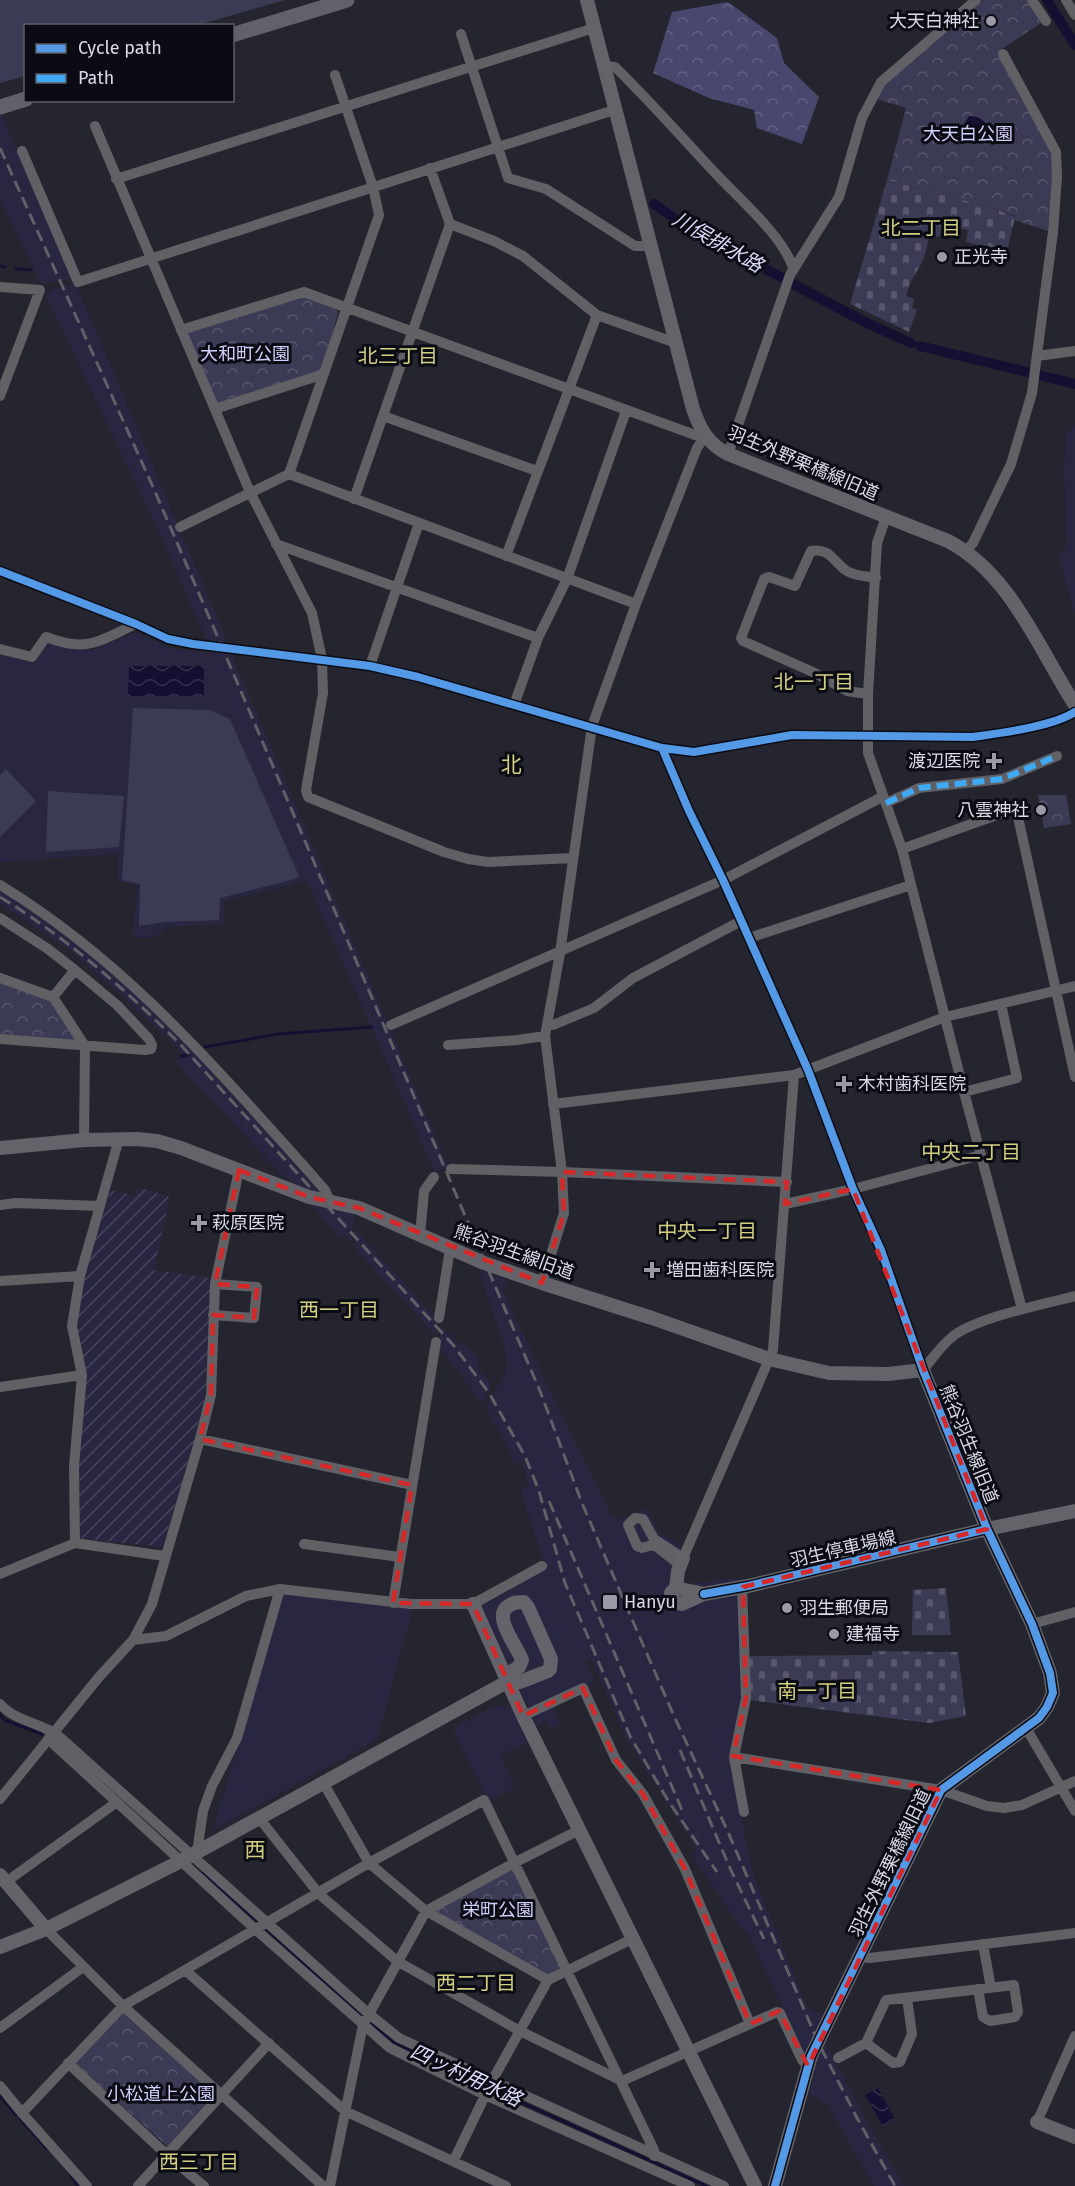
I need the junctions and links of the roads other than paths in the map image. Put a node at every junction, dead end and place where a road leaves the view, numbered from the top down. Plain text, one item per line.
1 (347, 0) edge
2 (587, 0) edge
3 (976, 0) edge
4 (1032, 0) edge
5 (1066, 0) edge
6 (1075, 15) edge
7 (1046, 21) dead end
8 (594, 28) junction
9 (234, 34) edge
10 (461, 34) dead end
11 (1003, 54) dead end
12 (471, 66) junction
13 (604, 66) junction
14 (335, 75) dead end
15 (24, 100) edge
16 (345, 106) junction
17 (0, 107) edge
18 (614, 110) junction
19 (94, 126) dead end
20 (498, 147) junction
21 (22, 151) dead end
22 (430, 168) junction
23 (116, 179) junction
24 (373, 187) junction
25 (450, 224) junction
26 (650, 246) junction
27 (150, 258) junction
28 (790, 275) junction
29 (0, 287) edge
30 (347, 307) junction
31 (597, 315) junction
32 (181, 330) junction
33 (412, 332) junction
34 (676, 343) junction
35 (1075, 351) edge
36 (1037, 356) junction
37 (324, 374) junction
38 (569, 390) junction
39 (0, 396) edge
40 (215, 409) junction
41 (626, 411) junction
42 (383, 416) junction
43 (705, 436) junction
44 (728, 454) junction
45 (537, 471) junction
46 (289, 474) junction
47 (250, 492) junction
48 (354, 499) junction
49 (886, 517) junction
50 (419, 523) junction
51 (180, 527) dead end
52 (276, 544) junction
53 (966, 551) junction
54 (506, 556) junction
55 (0, 571) edge
56 (876, 578) junction
57 (567, 579) junction
58 (397, 588) junction
59 (636, 604) junction
60 (136, 624) junction
61 (538, 638) junction
62 (0, 649) edge
63 (322, 659) junction
64 (370, 666) junction
65 (868, 694) junction
66 (514, 705) junction
67 (1075, 705) edge
68 (1075, 712) edge
69 (592, 726) junction
70 (868, 735) junction
71 (662, 748) junction
72 (1057, 756) dead end
73 (884, 800) junction
74 (902, 849) junction
75 (573, 858) junction
76 (723, 880) junction
77 (0, 885) edge
78 (911, 885) junction
79 (0, 918) edge
80 (741, 921) junction
81 (749, 938) junction
82 (560, 953) junction
83 (75, 970) junction
84 (0, 978) edge
85 (1075, 986) edge
86 (1056, 992) junction
87 (53, 997) junction
88 (1001, 1004) junction
89 (945, 1017) junction
90 (391, 1025) dead end
91 (546, 1030) junction
92 (0, 1039) edge
93 (448, 1045) dead end
94 (85, 1046) junction
95 (808, 1070) junction
96 (794, 1075) junction
97 (1075, 1077) edge
98 (964, 1092) junction
99 (553, 1104) junction
100 (117, 1139) junction
101 (84, 1140) junction
102 (0, 1148) edge
103 (981, 1155) junction
104 (451, 1169) dead end
105 (239, 1170) junction
106 (562, 1172) junction
107 (434, 1177) dead end
108 (787, 1182) junction
109 (853, 1189) junction
110 (330, 1201) junction
111 (785, 1204) junction
112 (0, 1206) edge
113 (100, 1206) junction
114 (420, 1235) junction
115 (450, 1249) junction
116 (80, 1276) junction
117 (0, 1281) edge
118 (542, 1283) junction
119 (215, 1284) junction
120 (1075, 1296) edge
121 (1022, 1309) junction
122 (213, 1315) junction
123 (439, 1318) dead end
124 (436, 1342) dead end
125 (769, 1359) junction
126 (923, 1370) junction
127 (82, 1375) junction
128 (0, 1387) edge
129 (200, 1439) junction
130 (412, 1485) junction
131 (1075, 1511) edge
132 (987, 1529) junction
133 (75, 1543) junction
134 (304, 1544) dead end
135 (165, 1556) junction
136 (400, 1557) junction
137 (682, 1561) junction
138 (542, 1566) dead end
139 (0, 1574) edge
140 (742, 1587) junction
141 (280, 1589) junction
142 (393, 1603) junction
143 (473, 1604) junction
144 (1075, 1612) edge
145 (1032, 1624) junction
146 (134, 1640) junction
147 (507, 1682) junction
148 (0, 1704) edge
149 (523, 1716) junction
150 (1026, 1728) junction
151 (51, 1735) junction
152 (734, 1756) junction
153 (1075, 1781) edge
154 (324, 1784) junction
155 (1062, 1787) junction
156 (941, 1790) junction
157 (0, 1799) edge
158 (117, 1802) junction
159 (1075, 1811) edge
160 (744, 1812) dead end
161 (260, 1818) junction
162 (579, 1830) junction
163 (189, 1856) junction
164 (369, 1863) junction
165 (514, 1863) junction
166 (3, 1878) edge
167 (319, 1894) junction
168 (426, 1911) junction
169 (261, 1925) junction
170 (46, 1929) junction
171 (1075, 1933) edge
172 (632, 1939) junction
173 (983, 1944) junction
174 (0, 1947) edge
175 (861, 1957) junction
176 (397, 1961) junction
177 (83, 1966) junction
178 (185, 1970) junction
179 (567, 1971) junction
180 (548, 1980) junction
181 (991, 1988) junction
182 (978, 1989) junction
183 (907, 1998) junction
184 (123, 2006) junction
185 (366, 2019) junction
186 (750, 2024) junction
187 (0, 2028) edge
188 (520, 2031) junction
189 (1075, 2036) edge
190 (269, 2043) junction
191 (866, 2043) junction
192 (688, 2052) junction
193 (838, 2058) dead end
194 (68, 2063) junction
195 (808, 2066) junction
196 (622, 2081) junction
197 (0, 2086) edge
198 (489, 2087) junction
199 (221, 2095) junction
200 (345, 2111) junction
201 (22, 2113) junction
202 (1037, 2122) joint
203 (1075, 2137) edge
204 (167, 2155) junction
205 (654, 2156) junction
206 (454, 2160) junction
207 (87, 2186) edge
208 (138, 2186) edge
209 (204, 2186) edge
210 (323, 2186) edge
211 (330, 2186) edge
212 (506, 2186) edge
213 (690, 2186) edge
214 (724, 2186) edge
215 (754, 2186) edge
216 (775, 2186) edge

1 - 9 main road
2 - 8 street, 羽生外野栗橋線旧道
3 - 28 street
4 - 7 street
5 - 6 street
8 - 12 street
8 - 13 street, 羽生外野栗橋線旧道
10 - 12 street
11 - 36 street
12 - 16 street
12 - 20 street
13 - 18 street, 羽生外野栗橋線旧道
13 - 28 street
14 - 16 street
15 - 17 main road
16 - 23 street
16 - 24 street
18 - 20 street
18 - 26 street, 羽生外野栗橋線旧道
19 - 23 street
20 - 22 street
20 - 26 street
21 - 27 street
22 - 24 street
22 - 25 street
23 - 27 street
24 - 27 street
24 - 30 street
25 - 31 street
25 - 33 street
26 - 34 street, 羽生外野栗橋線旧道
27 - 32 street
28 - 44 street
29 - 39 street
30 - 32 street
30 - 33 street
30 - 37 street
31 - 34 street
31 - 38 street
32 - 40 street
33 - 38 street
33 - 42 street
34 - 43 street, 羽生外野栗橋線旧道
35 - 36 street
36 - 53 street
37 - 40 street
37 - 46 street
38 - 41 street
38 - 45 street
40 - 47 street
41 - 43 street
41 - 57 street
42 - 45 street
42 - 48 street
43 - 44 street, 羽生外野栗橋線旧道
43 - 59 street
44 - 49 street, 羽生外野栗橋線旧道
45 - 54 street
46 - 47 street
46 - 48 street
47 - 51 street
47 - 52 street
48 - 50 street
49 - 53 street, 羽生外野栗橋線旧道
49 - 56 street
50 - 54 street
50 - 58 street
52 - 58 street
52 - 63 street
53 - 67 street, 羽生外野栗橋線旧道
54 - 57 street
55 - 60 street
56 - 65 street
56 - 65 street
57 - 59 street
57 - 61 street
58 - 61 street
58 - 64 street
59 - 69 street
60 - 62 street
60 - 63 street
61 - 66 street
63 - 64 street
63 - 75 street
64 - 66 street
65 - 70 street
66 - 69 street
68 - 70 street
69 - 71 street
69 - 75 street
70 - 71 street
70 - 73 street
71 - 76 street
72 - 73 street
73 - 74 street
73 - 76 street
74 - 78 street
74 - 86 street
75 - 82 street
76 - 80 street
76 - 82 street
77 - 110 street
78 - 81 street
78 - 89 street
79 - 83 street
80 - 81 street
80 - 91 street
81 - 95 street
82 - 90 street
82 - 91 street
83 - 87 street
83 - 94 street
84 - 87 street
85 - 86 street
86 - 88 street
86 - 97 street
87 - 94 street
88 - 89 street
88 - 98 street
89 - 95 street
89 - 98 street
91 - 93 street
91 - 99 street
92 - 94 street
94 - 101 street
95 - 96 street
95 - 109 street
96 - 99 street
96 - 108 street
98 - 103 street
99 - 106 street
100 - 101 street, 熊谷羽生線旧道
100 - 105 street, 熊谷羽生線旧道
100 - 113 street
101 - 102 street, 熊谷羽生線旧道
103 - 109 street
103 - 121 street
104 - 106 street
105 - 110 street, 熊谷羽生線旧道
105 - 119 street
106 - 108 street
106 - 118 street
107 - 114 street
108 - 111 street
109 - 111 street
109 - 126 street
110 - 114 street, 熊谷羽生線旧道
111 - 125 street
112 - 113 street
113 - 116 street
114 - 115 street, 熊谷羽生線旧道
115 - 118 street, 熊谷羽生線旧道
115 - 123 street
116 - 117 street
116 - 127 street
118 - 125 street, 熊谷羽生線旧道
119 - 122 street
119 - 122 street
120 - 121 street
121 - 126 street
122 - 129 street
124 - 130 street
125 - 126 street, 熊谷羽生線旧道
125 - 137 street
126 - 132 street, 熊谷羽生線旧道
127 - 128 street
127 - 133 street
129 - 130 street
129 - 135 street
130 - 136 street
131 - 132 street, 羽生停車場線
132 - 140 street, 羽生停車場線
132 - 145 street, 羽生外野栗橋線旧道
133 - 135 street
133 - 139 street
134 - 136 street
135 - 146 street
136 - 142 street
137 - 137 street
137 - 140 street, 羽生停車場線
138 - 143 street
140 - 152 street
141 - 142 street
141 - 146 street
141 - 163 street
142 - 143 street
143 - 147 street
144 - 145 street
145 - 150 street, 羽生外野栗橋線旧道
146 - 151 street
147 - 147 street
147 - 149 street
147 - 154 street
148 - 151 street
149 - 162 street
149 - 186 street
150 - 155 street
150 - 156 street, 羽生外野栗橋線旧道
151 - 157 street
151 - 158 street
151 - 163 street
152 - 156 street
152 - 160 street
153 - 155 street
154 - 161 street
154 - 164 street
155 - 156 street
155 - 159 street
156 - 175 street, 羽生外野栗橋線旧道
158 - 163 street
158 - 166 street
161 - 163 street
161 - 167 street
162 - 165 street
162 - 172 street
163 - 169 street
163 - 170 street
164 - 165 street
164 - 167 street
164 - 168 street
165 - 168 street
165 - 179 street
166 - 170 street
167 - 169 street
167 - 176 street
168 - 176 street
168 - 180 street
169 - 178 street
169 - 185 street
170 - 174 street
170 - 177 street
171 - 173 street
172 - 179 street
172 - 192 street
173 - 175 street
173 - 181 street
175 - 195 street, 羽生外野栗橋線旧道
176 - 185 street
176 - 188 street
177 - 184 street
177 - 187 street
178 - 184 street
178 - 190 street
179 - 180 street
179 - 196 street
180 - 188 street
181 - 182 street
181 - 182 street
182 - 183 street
183 - 191 street
183 - 191 street
184 - 194 street
184 - 199 street
185 - 198 street
185 - 198 street
185 - 200 street
186 - 192 street
186 - 195 street
188 - 196 street
188 - 198 street
189 - 202 street
190 - 199 street
190 - 200 street
191 - 193 street
192 - 196 street
192 - 215 street
194 - 201 street
194 - 204 street
195 - 216 street, 羽生外野栗橋線旧道
196 - 205 street
197 - 201 street
198 - 205 street
198 - 206 street
198 - 213 street
199 - 204 street
199 - 210 street
200 - 206 street
200 - 211 street
201 - 207 street
202 - 203 street
204 - 208 street
204 - 209 street
205 - 214 street
206 - 212 street

